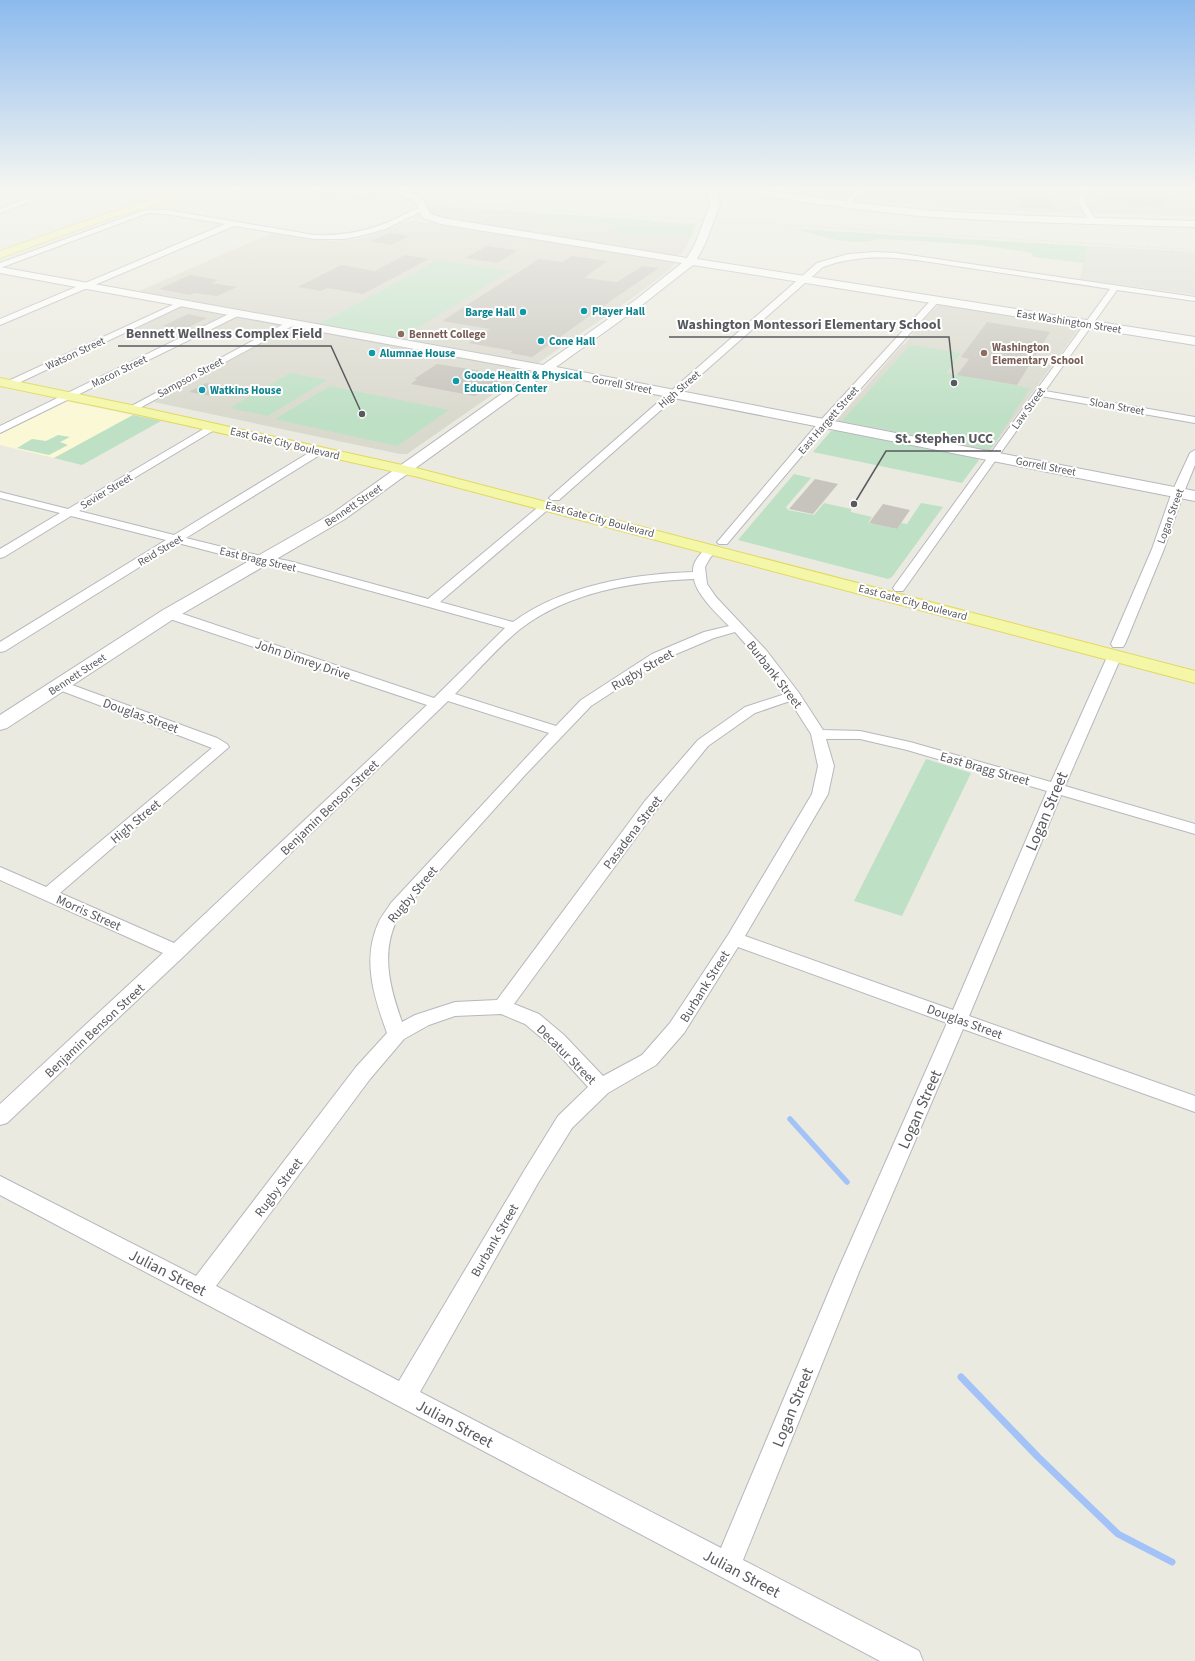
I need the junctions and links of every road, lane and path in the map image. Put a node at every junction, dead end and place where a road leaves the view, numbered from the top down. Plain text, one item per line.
1 (134, 266) edge
2 (686, 266) edge
3 (712, 266) edge
4 (819, 266) edge
5 (961, 266) edge
6 (0, 270) edge
7 (803, 280) junction
8 (86, 286) junction
9 (1115, 287) junction
10 (1195, 299) edge
11 (935, 301) junction
12 (184, 303) junction
13 (237, 313) junction
14 (0, 322) edge
15 (291, 323) junction
16 (1090, 324) junction
17 (1195, 341) edge
18 (544, 369) junction
19 (7, 380) edge
20 (74, 393) junction
21 (1039, 393) junction
22 (672, 394) junction
23 (136, 406) junction
24 (1195, 420) edge
25 (824, 423) junction
26 (212, 427) junction
27 (0, 430) edge
28 (319, 451) junction
29 (1195, 453) edge
30 (993, 456) junction
31 (410, 466) junction
32 (1178, 492) junction
33 (0, 495) edge
34 (1195, 496) edge
35 (551, 502) junction
36 (70, 513) junction
37 (178, 539) junction
38 (717, 545) junction
39 (0, 554) edge
40 (264, 560) junction
41 (699, 575) junction
42 (899, 588) junction
43 (430, 604) junction
44 (169, 614) junction
45 (515, 627) junction
46 (737, 628) junction
47 (0, 648) edge
48 (1116, 650) junction
49 (1195, 664) edge
50 (1195, 677) edge
51 (59, 685) junction
52 (794, 696) junction
53 (441, 700) junction
54 (0, 724) edge
55 (559, 730) junction
56 (818, 734) junction
57 (222, 747) joint
58 (1056, 788) junction
59 (1195, 829) edge
60 (0, 873) edge
61 (48, 894) junction
62 (734, 939) junction
63 (177, 952) junction
64 (502, 1007) junction
65 (958, 1019) junction
66 (398, 1034) junction
67 (601, 1087) junction
68 (1195, 1104) edge
69 (0, 1118) edge
70 (0, 1185) edge
71 (200, 1289) junction
72 (404, 1396) junction
73 (727, 1565) junction
74 (909, 1661) edge

1 - 8 street
2 - 18 street, Bennett Street
3 - 7 street, East Washington Street
4 - 7 street, High Street
5 - 9 street, High Street
6 - 8 street, Gorrell Street
7 - 11 street, East Washington Street
7 - 22 street, High Street
8 - 12 street, Gorrell Street
8 - 14 street
9 - 10 street, High Street
9 - 16 street, Law Street
11 - 16 street, East Washington Street
11 - 25 street, East Hargett Street
12 - 13 street, Gorrell Street
12 - 19 street, Watson Street
13 - 15 street, Gorrell Street
13 - 20 street, Macon Street
15 - 18 street, Gorrell Street
15 - 23 street, Sampson Street
16 - 17 street, East Washington Street
16 - 21 street, Law Street
18 - 22 street, Gorrell Street
18 - 31 street, Bennett Street
19 - 20 main road, East Gate City Boulevard
20 - 23 main road, East Gate City Boulevard
20 - 27 street, Macon Street
21 - 24 street, Sloan Street
21 - 30 street, Law Street
22 - 25 street, Gorrell Street
22 - 35 street, High Street
23 - 26 main road, East Gate City Boulevard
23 - 31 main road, East Gate City Boulevard
25 - 30 street, Gorrell Street
25 - 38 street, East Hargett Street
26 - 28 main road, East Gate City Boulevard
26 - 36 street, Sevier Street
28 - 31 main road, East Gate City Boulevard
28 - 37 street, Reid Street
29 - 32 street, Logan Street
30 - 32 street, Gorrell Street
30 - 42 street, Law Street
31 - 35 main road, East Gate City Boulevard
31 - 40 street, Bennett Street
32 - 34 street, Gorrell Street
32 - 48 street, Logan Street
33 - 36 street, East Bragg Street
35 - 38 main road, East Gate City Boulevard
35 - 43 street, High Street
36 - 37 street, East Bragg Street
36 - 39 street, Sevier Street
37 - 40 street, East Bragg Street
37 - 47 street, Reid Street
38 - 41 street
38 - 42 main road, East Gate City Boulevard
38 - 48 main road, East Gate City Boulevard
40 - 43 street, East Bragg Street
40 - 44 street, Bennett Street
41 - 45 street, Benjamin Benson Street
41 - 46 street, Burbank Street
42 - 48 main road, East Gate City Boulevard
43 - 45 street, East Bragg Street
44 - 51 street, Bennett Street
44 - 53 street, John Dimrey Drive
45 - 53 street, Benjamin Benson Street
46 - 52 street, Burbank Street
46 - 55 street, Rugby Street
48 - 49 main road, East Gate City Boulevard
48 - 50 main road, East Gate City Boulevard
48 - 58 street, Logan Street
51 - 54 street, Bennett Street
51 - 57 street, Douglas Street
52 - 56 street, Burbank Street
52 - 64 street, Pasadena Street
53 - 55 street, John Dimrey Drive
53 - 63 street, Benjamin Benson Street
55 - 66 street, Rugby Street
56 - 58 street, East Bragg Street
56 - 62 street, Burbank Street
57 - 61 street, High Street
58 - 59 street, East Bragg Street
58 - 65 street, Logan Street
60 - 61 street, Morris Street
61 - 63 street, Morris Street
62 - 65 street, Douglas Street
62 - 67 street, Burbank Street
63 - 69 street, Benjamin Benson Street
64 - 66 street, Decatur Street
64 - 67 street, Decatur Street
65 - 68 street, Douglas Street
65 - 73 street, Logan Street
66 - 71 street, Rugby Street
67 - 72 street, Burbank Street
70 - 71 street, Julian Street
71 - 72 street, Julian Street
72 - 73 street, Julian Street
73 - 74 street, Julian Street

